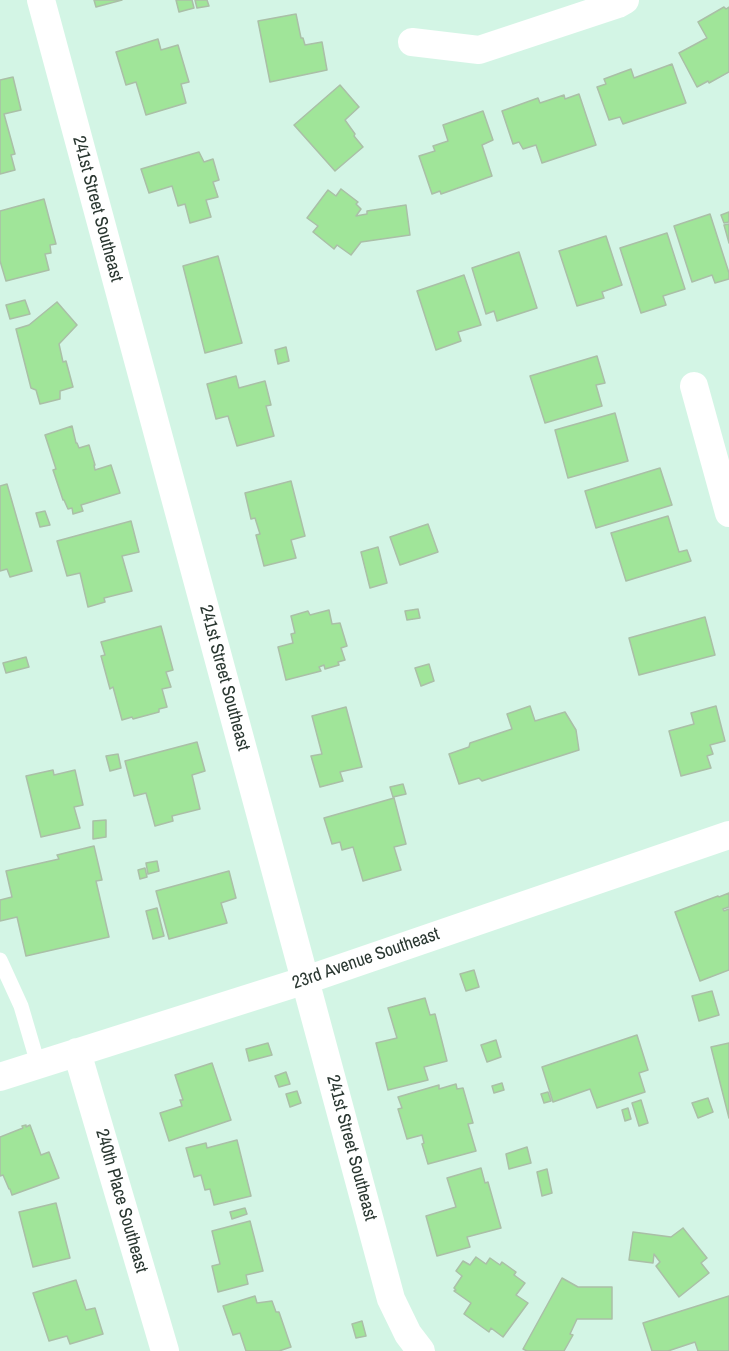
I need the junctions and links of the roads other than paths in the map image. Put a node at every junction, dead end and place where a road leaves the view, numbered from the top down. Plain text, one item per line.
1 (41, 0) edge
2 (625, 0) edge
3 (412, 42) dead end
4 (694, 386) dead end
5 (729, 513) edge
6 (729, 835) edge
7 (0, 960) edge
8 (306, 980) junction
9 (77, 1052) junction
10 (38, 1064) junction
11 (0, 1077) edge
12 (165, 1351) edge
13 (421, 1351) edge

1 - 8 street, 241st Street Southeast
2 - 3 street
4 - 5 street
6 - 8 street, 23rd Avenue Southeast
7 - 10 lane
8 - 9 street, 23rd Avenue Southeast
8 - 13 street, 241st Street Southeast
9 - 10 street, 23rd Avenue Southeast
9 - 12 street, 240th Place Southeast
10 - 11 street, 23rd Avenue Southeast

